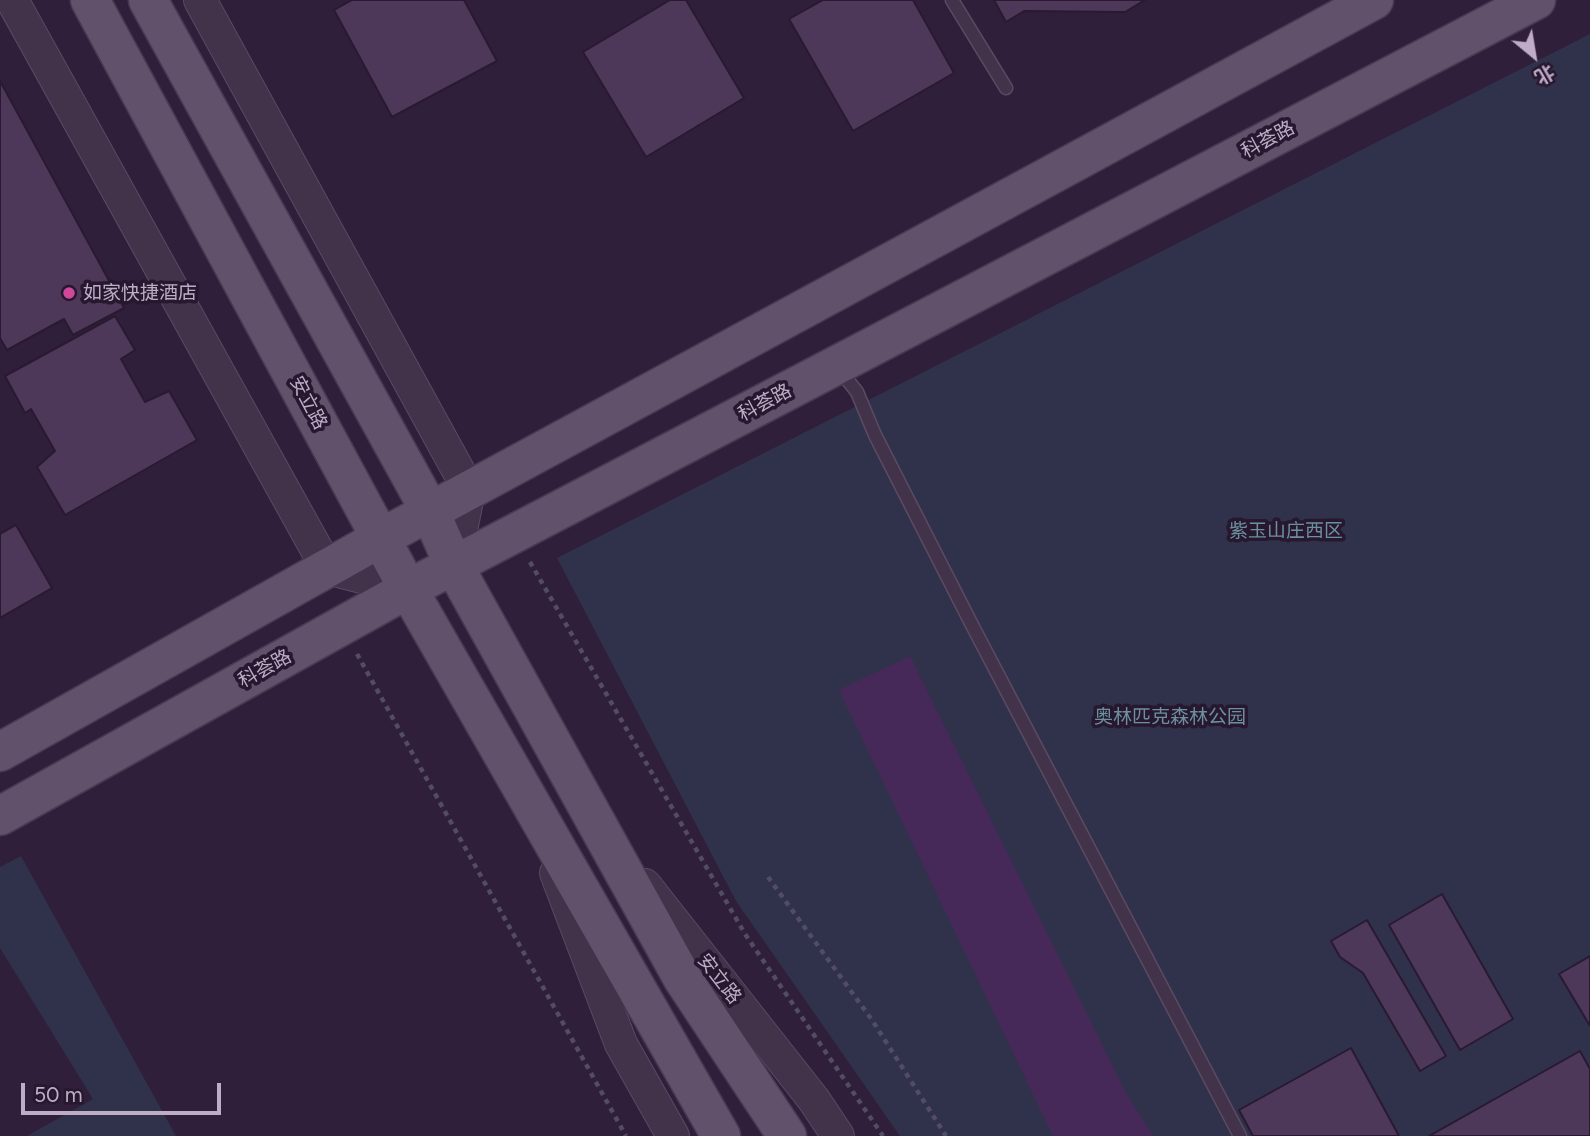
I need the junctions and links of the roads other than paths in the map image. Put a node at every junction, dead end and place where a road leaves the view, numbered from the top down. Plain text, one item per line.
1 (12, 0) edge
2 (90, 0) edge
3 (148, 0) edge
4 (200, 0) edge
5 (952, 0) edge
6 (1374, 0) edge
7 (1536, 0) edge
8 (1006, 88) dead end
9 (836, 366) junction
10 (470, 490) junction
11 (430, 511) junction
12 (380, 538) junction
13 (454, 566) junction
14 (327, 568) junction
15 (408, 590) junction
16 (0, 752) edge
17 (530, 803) junction
18 (0, 816) edge
19 (597, 825) junction
20 (673, 1136) edge
21 (721, 1136) edge
22 (787, 1136) edge
23 (838, 1136) edge
24 (1240, 1136) edge

1 - 14 street
2 - 12 main road, 安立路
3 - 11 main road, 安立路
4 - 10 street
5 - 8 lane
6 - 10 main road
7 - 9 main road, 科荟路
9 - 13 main road, 科荟路
9 - 24 lane
10 - 11 main road
10 - 13 street
11 - 12 main road
11 - 13 main road, 安立路
12 - 14 main road
12 - 15 main road, 安立路
13 - 15 main road, 科荟路
13 - 19 main road, 安立路
14 - 15 street
14 - 16 main road
15 - 17 main road, 安立路
15 - 18 main road, 科荟路
17 - 20 street, 安立路
17 - 21 main road, 安立路
19 - 22 main road, 安立路
19 - 23 street, 安立路

